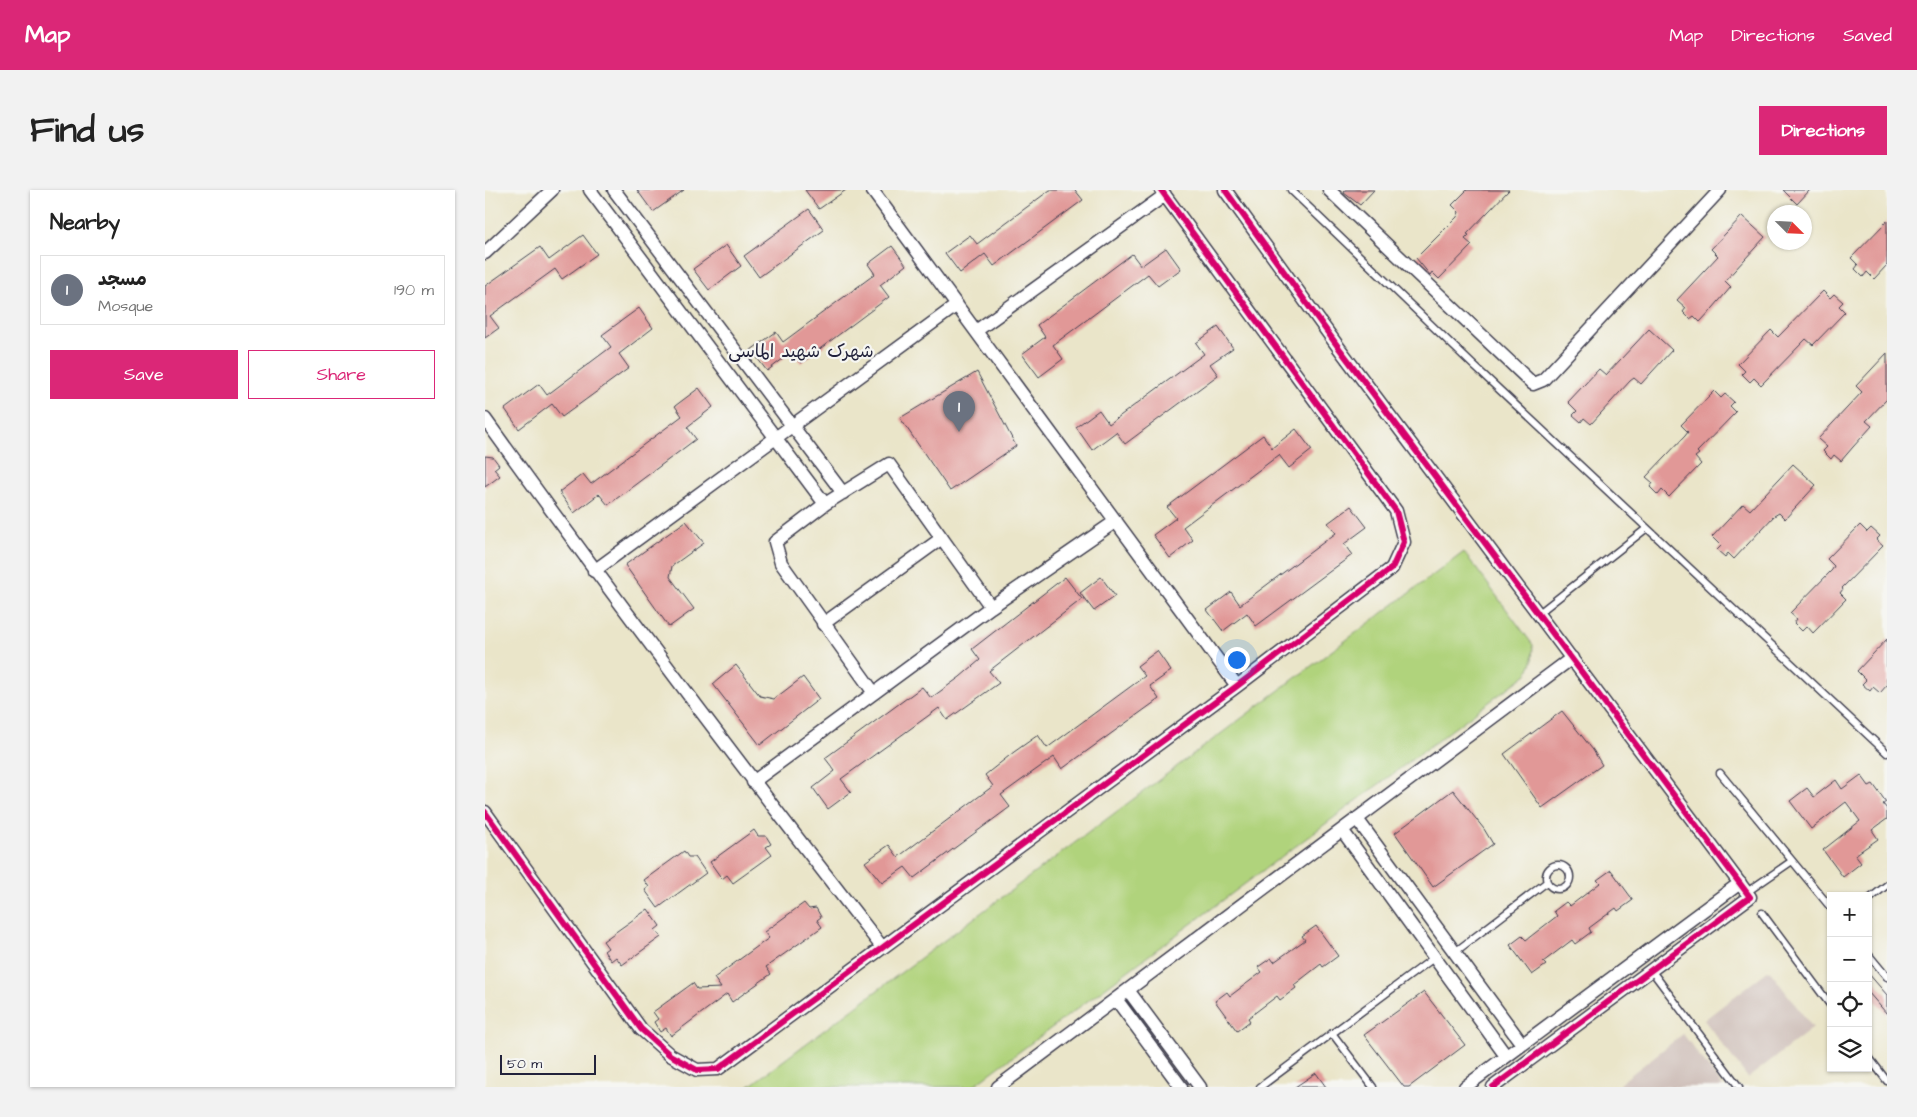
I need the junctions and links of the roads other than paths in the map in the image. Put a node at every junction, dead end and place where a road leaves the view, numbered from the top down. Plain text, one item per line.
1 (552, 190) edge
2 (590, 190) edge
3 (614, 190) edge
4 (872, 190) edge
5 (1225, 190) edge
6 (1291, 190) edge
7 (1329, 190) edge
8 (1720, 190) edge
9 (1163, 193) edge
10 (485, 254) edge
11 (957, 305) junction
12 (976, 331) junction
13 (485, 419) edge
14 (792, 425) junction
15 (775, 437) junction
16 (843, 493) junction
17 (825, 504) junction
18 (1116, 521) junction
19 (1647, 528) junction
20 (942, 538) junction
21 (594, 571) junction
22 (991, 607) junction
23 (1539, 613) junction
24 (823, 624) junction
25 (1572, 658) junction
26 (1237, 686) junction
27 (874, 693) junction
28 (1887, 753) edge
29 (1720, 773) dead end
30 (753, 782) junction
31 (485, 812) edge
32 (1357, 819) junction
33 (1342, 830) junction
34 (1792, 861) junction
35 (1547, 882) dead end
36 (1887, 885) edge
37 (1746, 890) junction
38 (1872, 897) edge
39 (1827, 903) edge
40 (1762, 913) dead end
41 (882, 947) junction
42 (1455, 952) junction
43 (1435, 957) junction
44 (1872, 959) edge
45 (1651, 970) junction
46 (1887, 977) edge
47 (1128, 990) junction
48 (1116, 999) junction
49 (1827, 1001) edge
50 (1332, 1033) junction
51 (1522, 1044) junction
52 (1506, 1056) junction
53 (1872, 1061) edge
54 (1887, 1082) edge
55 (998, 1087) edge
56 (1181, 1087) edge
57 (1199, 1087) edge
58 (1259, 1087) edge
59 (1373, 1087) edge
60 (1465, 1087) edge
61 (1493, 1087) edge
62 (1739, 1087) edge

1 - 10 street
2 - 15 street
3 - 14 street
4 - 11 street
5 - 23 street
6 - 19 lane
7 - 8 street
9 - 12 street
9 - 26 street
11 - 12 street
11 - 14 street
12 - 18 street
13 - 21 street
14 - 15 street
14 - 16 street
15 - 17 street
15 - 21 street
16 - 17 street
16 - 20 street
17 - 24 street
18 - 22 street
18 - 26 street
19 - 23 lane
19 - 28 lane
20 - 22 street
20 - 24 street
21 - 30 street
22 - 27 street
23 - 25 street
24 - 27 street
25 - 32 street
25 - 37 street
26 - 41 street
27 - 30 street
29 - 34 lane
30 - 41 street
31 - 41 street
32 - 33 street
32 - 42 street
33 - 43 street
33 - 47 street
34 - 37 lane
34 - 39 lane
35 - 42 lane
36 - 38 lane
37 - 45 street
37 - 51 street
40 - 49 lane
42 - 51 street
43 - 50 lane
43 - 52 street
44 - 46 lane
45 - 61 street
45 - 62 lane
47 - 48 street
47 - 57 street
48 - 55 street
48 - 56 street
50 - 58 lane
50 - 59 lane
51 - 52 street
52 - 60 street
53 - 54 lane

